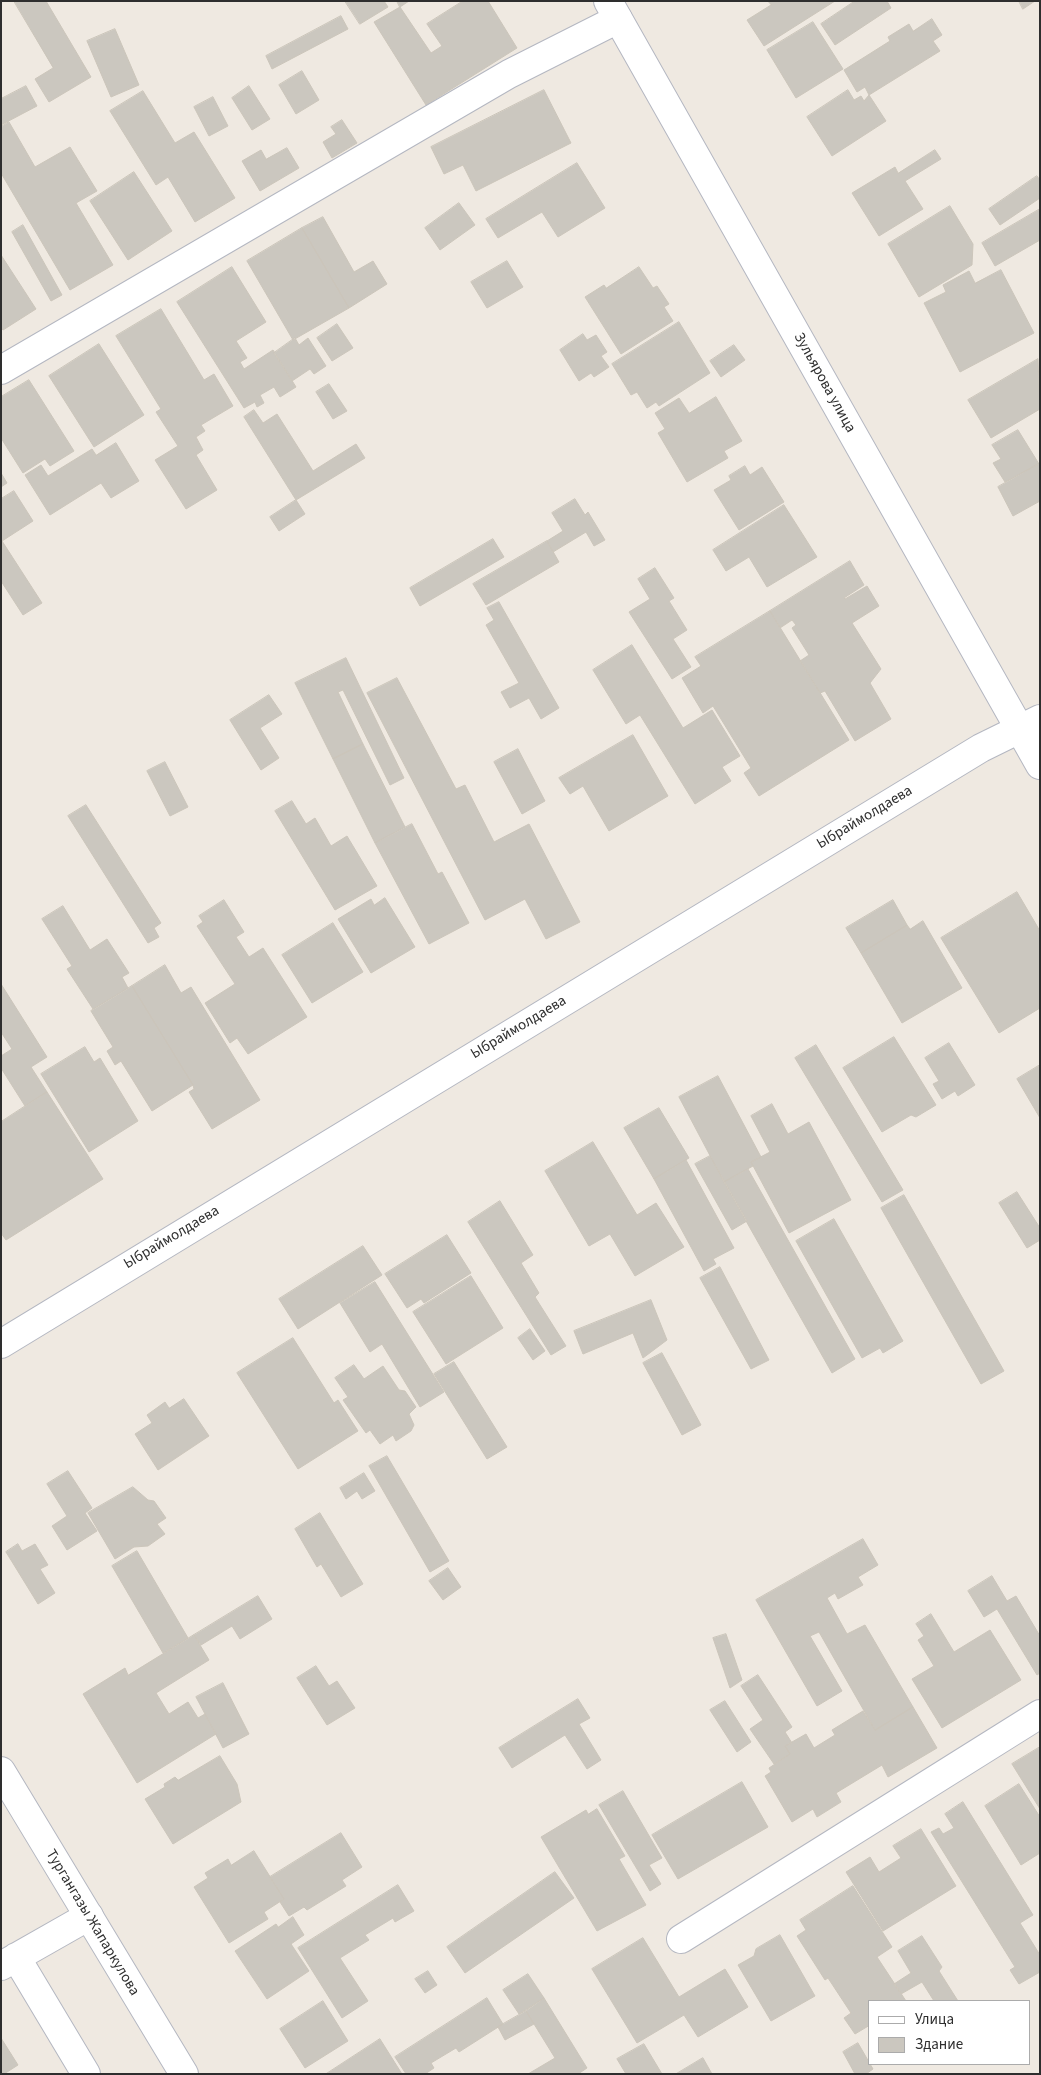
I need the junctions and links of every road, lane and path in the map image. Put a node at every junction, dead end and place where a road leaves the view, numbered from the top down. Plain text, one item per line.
1 (613, 10) edge
2 (1, 370) edge
3 (1030, 725) edge
4 (1040, 764) edge
5 (1, 1344) edge
6 (1040, 1714) edge
7 (1, 1771) edge
8 (89, 1916) junction
9 (681, 1939) dead end
10 (9, 1962) edge
11 (86, 2074) edge
12 (184, 2074) edge

1 - 2 street
1 - 3 street, Зульярова улица
3 - 4 street, Зульярова улица
3 - 5 street, Ыбраймолдаева
6 - 9 street
7 - 8 street, Тургангазы Жапаркулова
8 - 10 street
8 - 12 street, Тургангазы Жапаркулова
10 - 11 street

